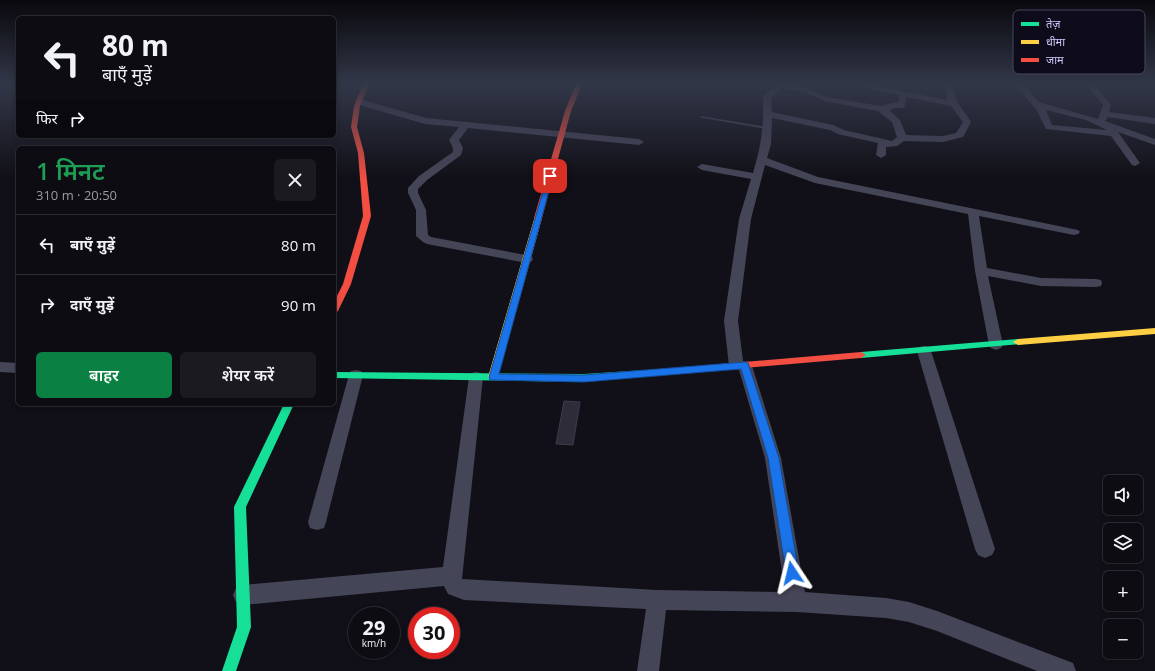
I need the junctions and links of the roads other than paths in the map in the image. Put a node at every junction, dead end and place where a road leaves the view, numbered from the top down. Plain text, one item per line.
1 (356, 115) edge
2 (403, 115) edge
3 (567, 115) edge
4 (768, 115) edge
5 (774, 115) edge
6 (891, 115) edge
7 (963, 115) edge
8 (1044, 115) edge
9 (1079, 115) edge
10 (1107, 115) edge
11 (703, 117) dead end
12 (1155, 121) edge
13 (1107, 124) junction
14 (466, 125) junction
15 (768, 128) junction
16 (562, 134) junction
17 (902, 138) junction
18 (639, 142) dead end
19 (1155, 142) edge
20 (894, 144) junction
21 (881, 155) dead end
22 (762, 160) junction
23 (1135, 163) dead end
24 (702, 167) dead end
25 (757, 177) junction
26 (973, 213) junction
27 (1074, 232) dead end
28 (527, 259) junction
29 (981, 271) junction
30 (1096, 283) dead end
31 (336, 306) edge
32 (1155, 332) edge
33 (996, 345) junction
34 (924, 351) junction
35 (740, 366) junction
36 (0, 368) edge
37 (16, 368) edge
38 (336, 375) edge
39 (356, 376) junction
40 (485, 377) junction
41 (288, 406) edge
42 (317, 522) dead end
43 (985, 549) dead end
44 (452, 576) junction
45 (243, 595) junction
46 (656, 600) junction
47 (797, 602) junction
48 (230, 671) edge
49 (648, 671) edge
50 (1065, 671) edge

1 - 31 street
2 - 14 street
3 - 16 street
4 - 15 street
5 - 20 street
6 - 17 street
7 - 17 street
8 - 13 street
9 - 13 street
10 - 13 street
11 - 15 lane
12 - 13 street
13 - 19 street
13 - 23 street
14 - 16 street
14 - 28 street
15 - 22 street
16 - 18 street
16 - 28 street
17 - 20 street
20 - 21 street
22 - 25 street
22 - 26 street
24 - 25 street
25 - 35 street
26 - 27 street
26 - 29 street
28 - 40 street
29 - 30 street
29 - 33 street
32 - 33 street
33 - 34 street
34 - 35 street
34 - 43 street
35 - 40 street
35 - 47 street
36 - 37 street
38 - 39 street
39 - 40 street
39 - 42 street
40 - 44 street
41 - 45 street
44 - 45 street
44 - 46 street
45 - 48 street
46 - 47 street
46 - 49 street
47 - 50 street

